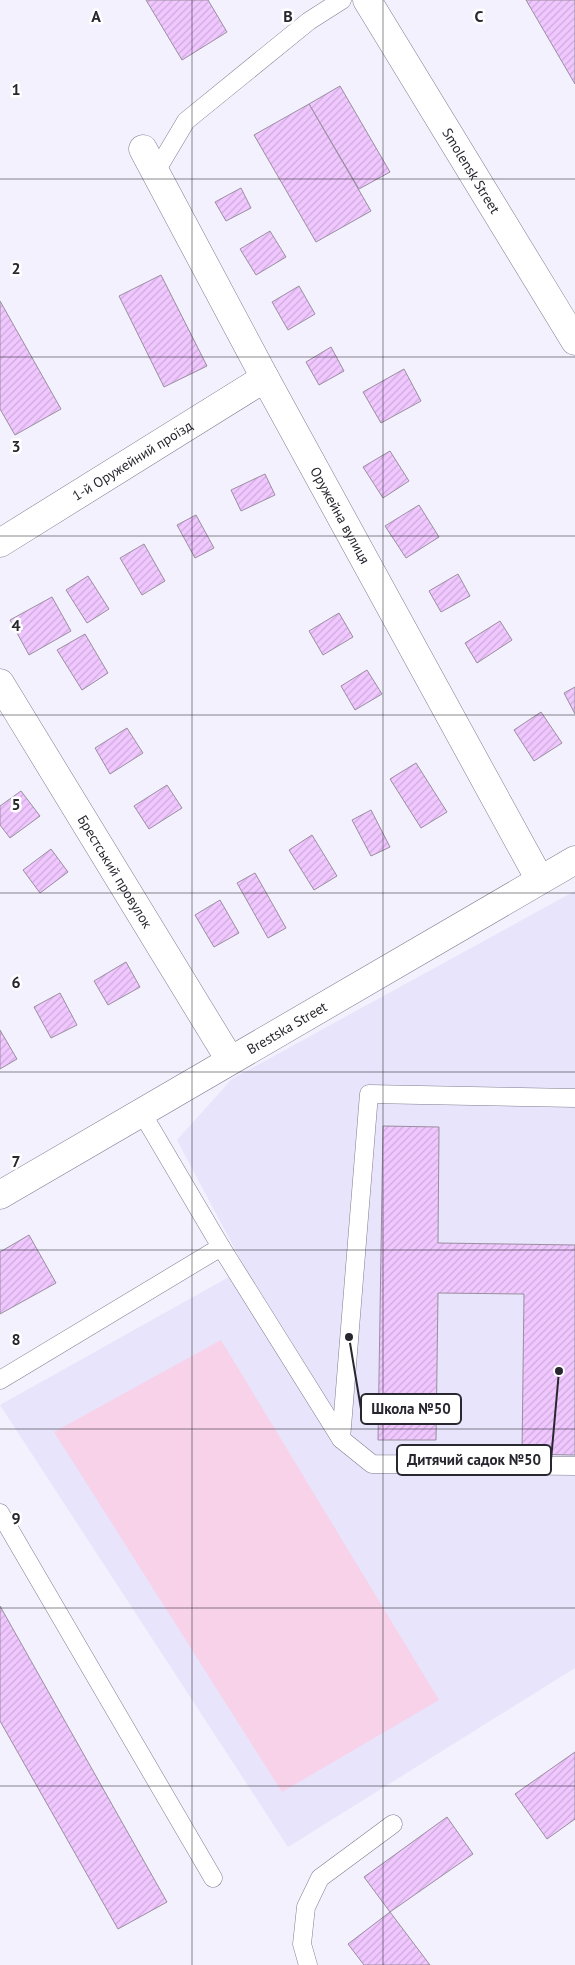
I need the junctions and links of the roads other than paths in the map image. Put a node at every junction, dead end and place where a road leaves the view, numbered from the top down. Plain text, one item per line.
1 (342, 0) edge
2 (367, 0) edge
3 (149, 161) joint
4 (575, 341) edge
5 (265, 378) junction
6 (0, 543) edge
7 (0, 683) edge
8 (575, 860) edge
9 (540, 880) junction
10 (230, 1060) junction
11 (575, 1098) edge
12 (142, 1112) junction
13 (0, 1195) edge
14 (221, 1247) junction
15 (0, 1380) edge
16 (341, 1439) junction
17 (575, 1466) edge
18 (0, 1514) edge
19 (393, 1824) dead end
20 (213, 1878) dead end
21 (308, 1965) edge

1 - 3 lane
2 - 4 street, Smolensk Street
3 - 5 street, Оружейна вулиця
5 - 6 street, 1-й Оружейний проїзд
5 - 9 street, Оружейна вулиця
7 - 10 street, Брестський провулок
8 - 9 street, Brestska Street
9 - 10 street, Brestska Street
10 - 12 street, Brestska Street
11 - 16 lane
12 - 13 street, Brestska Street
12 - 14 lane
14 - 15 lane
14 - 16 lane
16 - 17 lane
18 - 20 lane
19 - 21 lane

